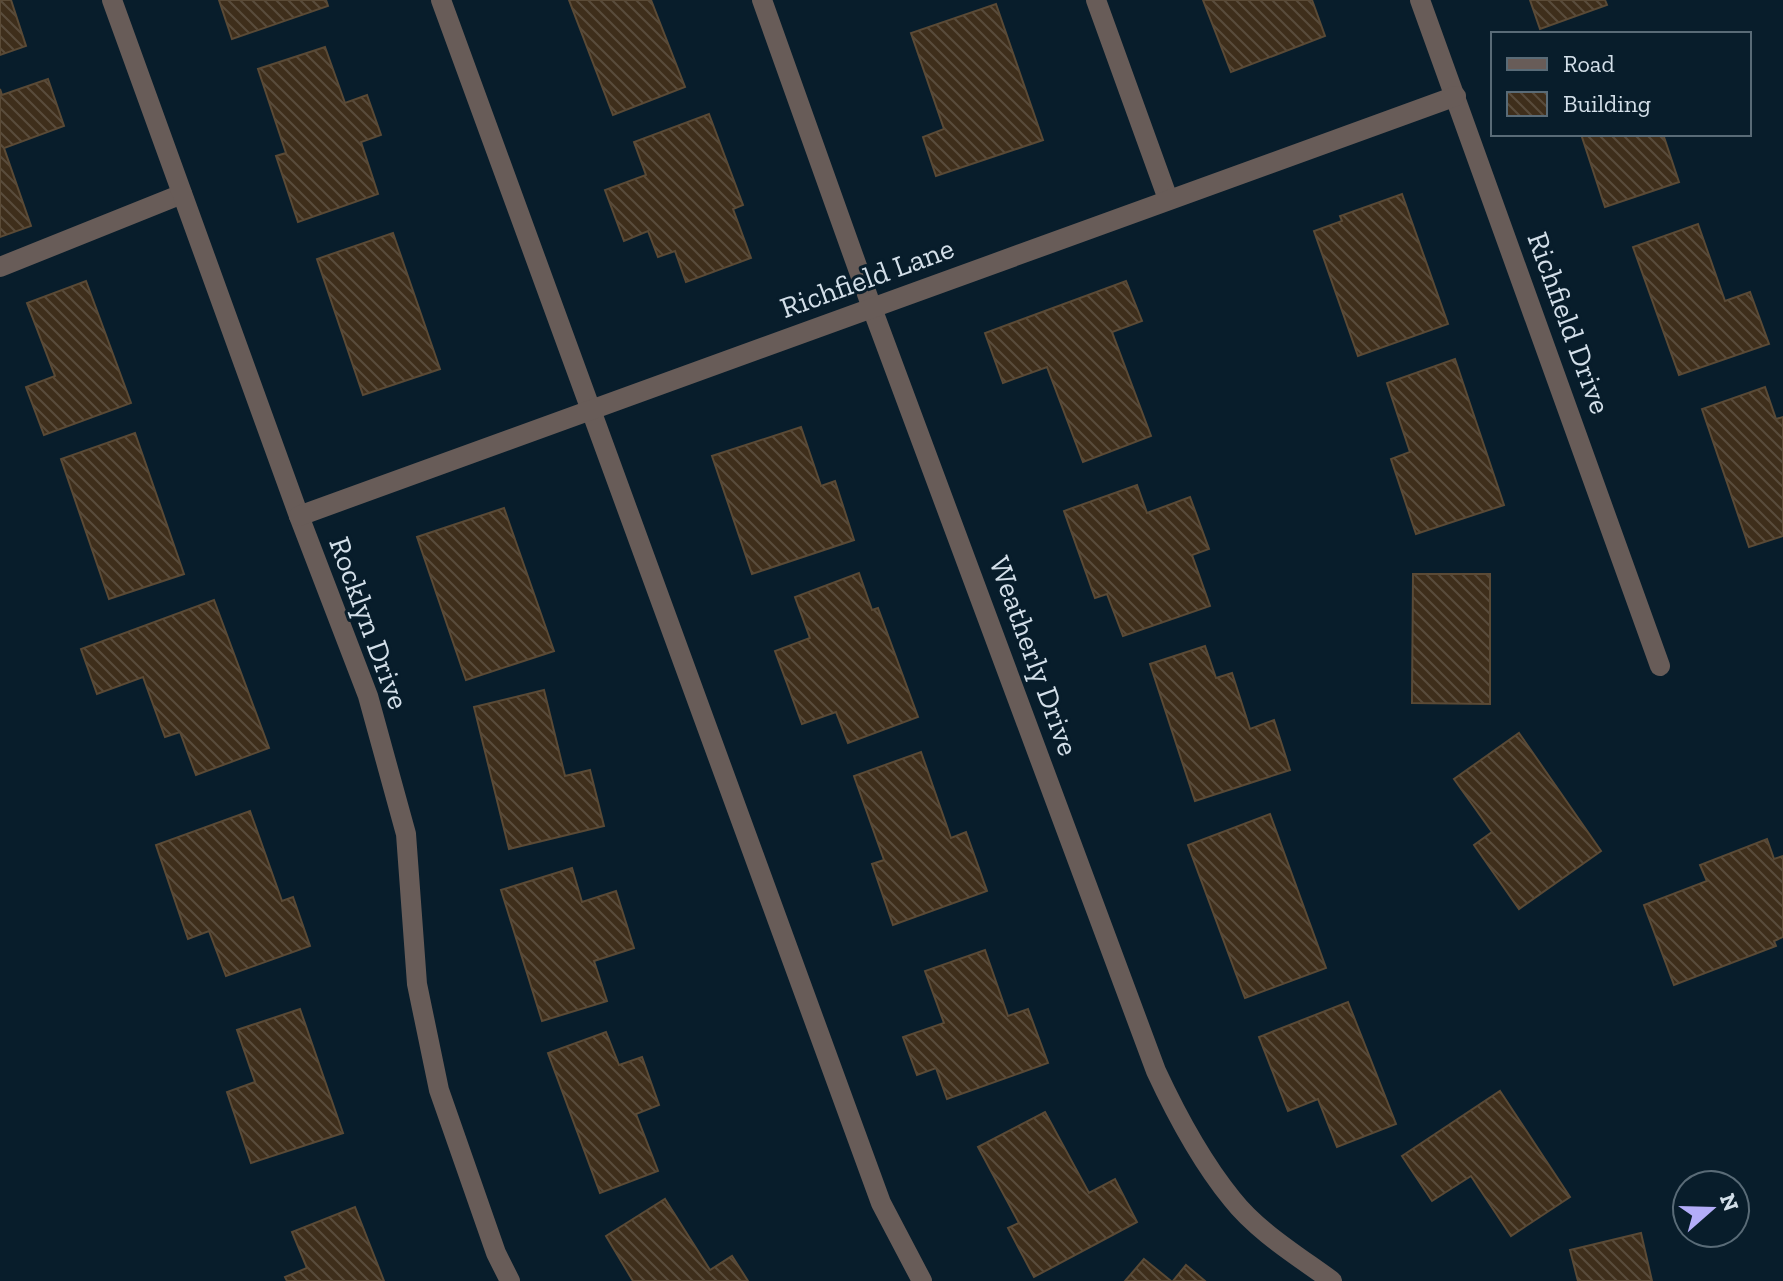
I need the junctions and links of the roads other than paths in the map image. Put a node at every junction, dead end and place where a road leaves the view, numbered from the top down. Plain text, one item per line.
1 (112, 0) edge
2 (441, 0) edge
3 (762, 0) edge
4 (1096, 0) edge
5 (1420, 0) edge
6 (1456, 96) junction
7 (182, 194) junction
8 (1168, 199) junction
9 (0, 267) edge
10 (872, 308) junction
11 (591, 410) junction
12 (299, 516) junction
13 (1660, 666) dead end
14 (510, 1281) edge
15 (922, 1281) edge
16 (1332, 1281) edge

1 - 7 street, Rocklyn Drive
2 - 11 street
3 - 10 street, Weatherly Drive
4 - 8 street
5 - 6 street, Richfield Drive
6 - 8 street, Richfield Lane
6 - 13 street, Richfield Drive
7 - 9 street
7 - 12 street, Rocklyn Drive
8 - 10 street, Richfield Lane
10 - 11 street, Richfield Lane
10 - 16 street, Weatherly Drive
11 - 12 street, Richfield Lane
11 - 15 street
12 - 14 street, Rocklyn Drive

